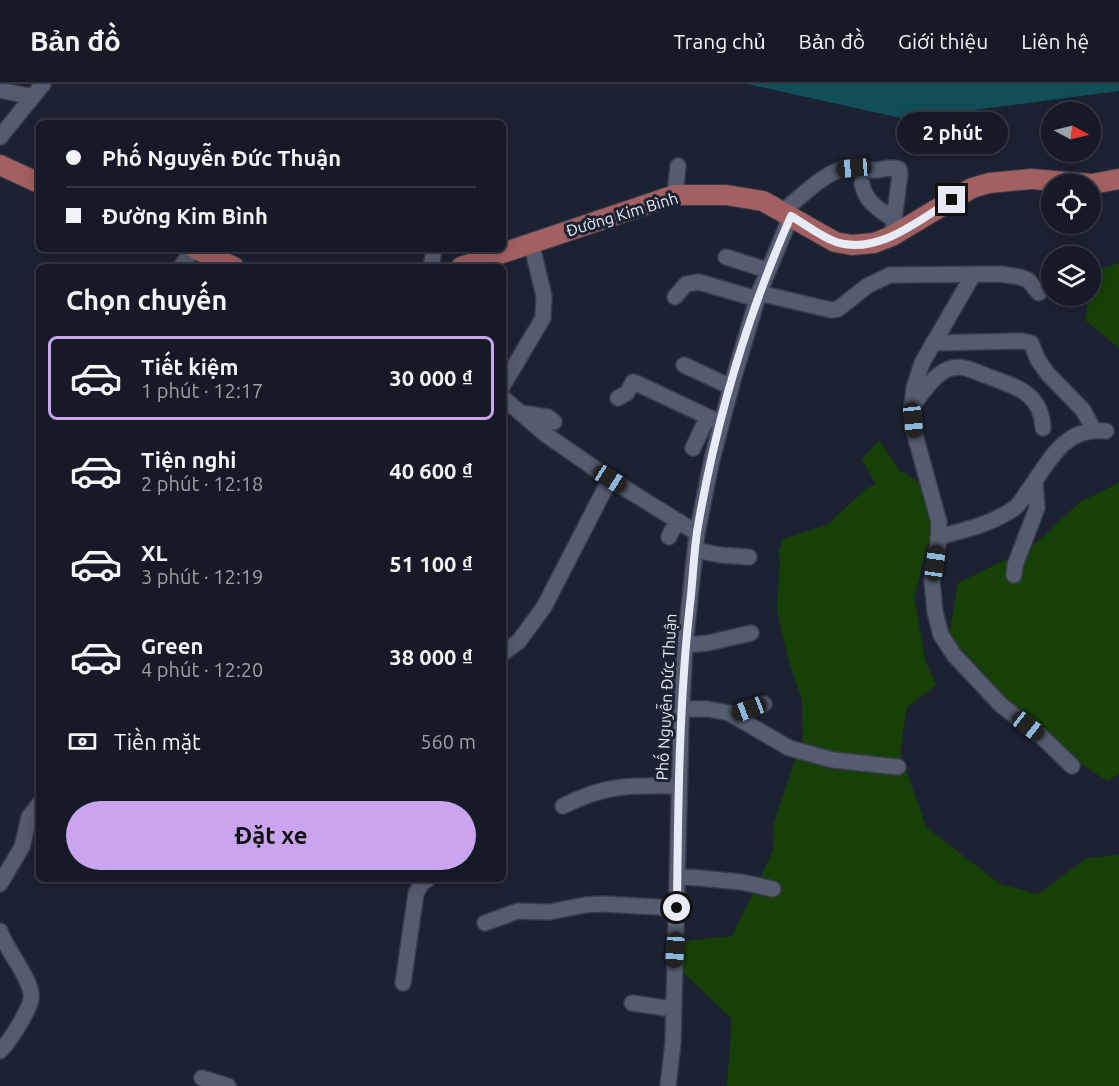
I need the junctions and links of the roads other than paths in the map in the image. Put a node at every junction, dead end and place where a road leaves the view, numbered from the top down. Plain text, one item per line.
1 (43, 84) edge
2 (0, 90) edge
3 (33, 97) junction
4 (0, 137) edge
5 (0, 165) edge
6 (678, 166) dead end
7 (1119, 179) edge
8 (35, 181) edge
9 (862, 184) dead end
10 (675, 195) junction
11 (787, 213) junction
12 (893, 228) junction
13 (531, 242) junction
14 (506, 251) edge
15 (201, 252) edge
16 (503, 252) edge
17 (726, 257) dead end
18 (227, 264) edge
19 (469, 264) edge
20 (767, 270) junction
21 (973, 275) junction
22 (1039, 293) dead end
23 (758, 296) junction
24 (675, 297) dead end
25 (933, 344) junction
26 (684, 365) dead end
27 (506, 380) edge
28 (731, 387) junction
29 (618, 398) dead end
30 (506, 400) edge
31 (912, 405) junction
32 (521, 413) junction
33 (714, 420) junction
34 (554, 422) dead end
35 (1043, 428) dead end
36 (693, 448) dead end
37 (610, 479) junction
38 (1035, 482) junction
39 (680, 522) junction
40 (697, 533) junction
41 (669, 537) dead end
42 (938, 537) junction
43 (695, 550) junction
44 (749, 557) dead end
45 (1014, 575) dead end
46 (752, 633) dead end
47 (685, 645) junction
48 (506, 651) edge
49 (764, 704) dead end
50 (682, 709) junction
51 (734, 715) junction
52 (1072, 766) dead end
53 (898, 767) dead end
54 (679, 786) junction
55 (563, 806) dead end
56 (36, 808) edge
57 (678, 876) junction
58 (424, 882) edge
59 (0, 884) edge
60 (773, 889) dead end
61 (677, 908) junction
62 (485, 923) dead end
63 (0, 931) edge
64 (403, 983) dead end
65 (632, 1003) dead end
66 (673, 1009) junction
67 (0, 1051) edge
68 (202, 1078) dead end
69 (228, 1086) edge
70 (668, 1086) edge

1 - 3 street
2 - 3 street
3 - 4 street
5 - 8 main road
6 - 10 street
7 - 12 main road, Đường Kim Bình
9 - 12 street
10 - 11 main road, Đường Kim Bình
10 - 13 main road, Đường Kim Bình
11 - 12 main road, Đường Kim Bình
11 - 12 street
11 - 20 street, Phố Nguyễn Đức Thuận
13 - 14 main road, Đường Kim Bình
13 - 27 street
15 - 18 main road
16 - 19 main road, Đường Kim Bình
17 - 20 street
20 - 23 street, Phố Nguyễn Đức Thuận
21 - 22 street
21 - 23 street
21 - 25 street
23 - 24 street
23 - 28 street, Phố Nguyễn Đức Thuận
25 - 31 street
25 - 38 street
26 - 28 street
28 - 33 street, Phố Nguyễn Đức Thuận
29 - 33 street
30 - 32 street
31 - 35 street
31 - 42 street
32 - 34 street
32 - 37 street
33 - 36 street
33 - 40 street, Phố Nguyễn Đức Thuận
37 - 39 street
37 - 48 street
38 - 42 street
38 - 45 street
39 - 40 street
39 - 41 street
40 - 43 street, Phố Nguyễn Đức Thuận
42 - 52 street
43 - 44 street
43 - 47 street, Phố Nguyễn Đức Thuận
46 - 47 street
47 - 50 street, Phố Nguyễn Đức Thuận
49 - 51 street
50 - 51 street
50 - 54 street, Phố Nguyễn Đức Thuận
51 - 53 street
54 - 55 street
54 - 57 street, Phố Nguyễn Đức Thuận
56 - 59 street
57 - 60 street
57 - 61 street, Phố Nguyễn Đức Thuận
58 - 64 street
61 - 62 street
61 - 66 street, Phố Nguyễn Đức Thuận
63 - 67 street
65 - 66 street
66 - 70 street, Phố Nguyễn Đức Thuận
68 - 69 street

